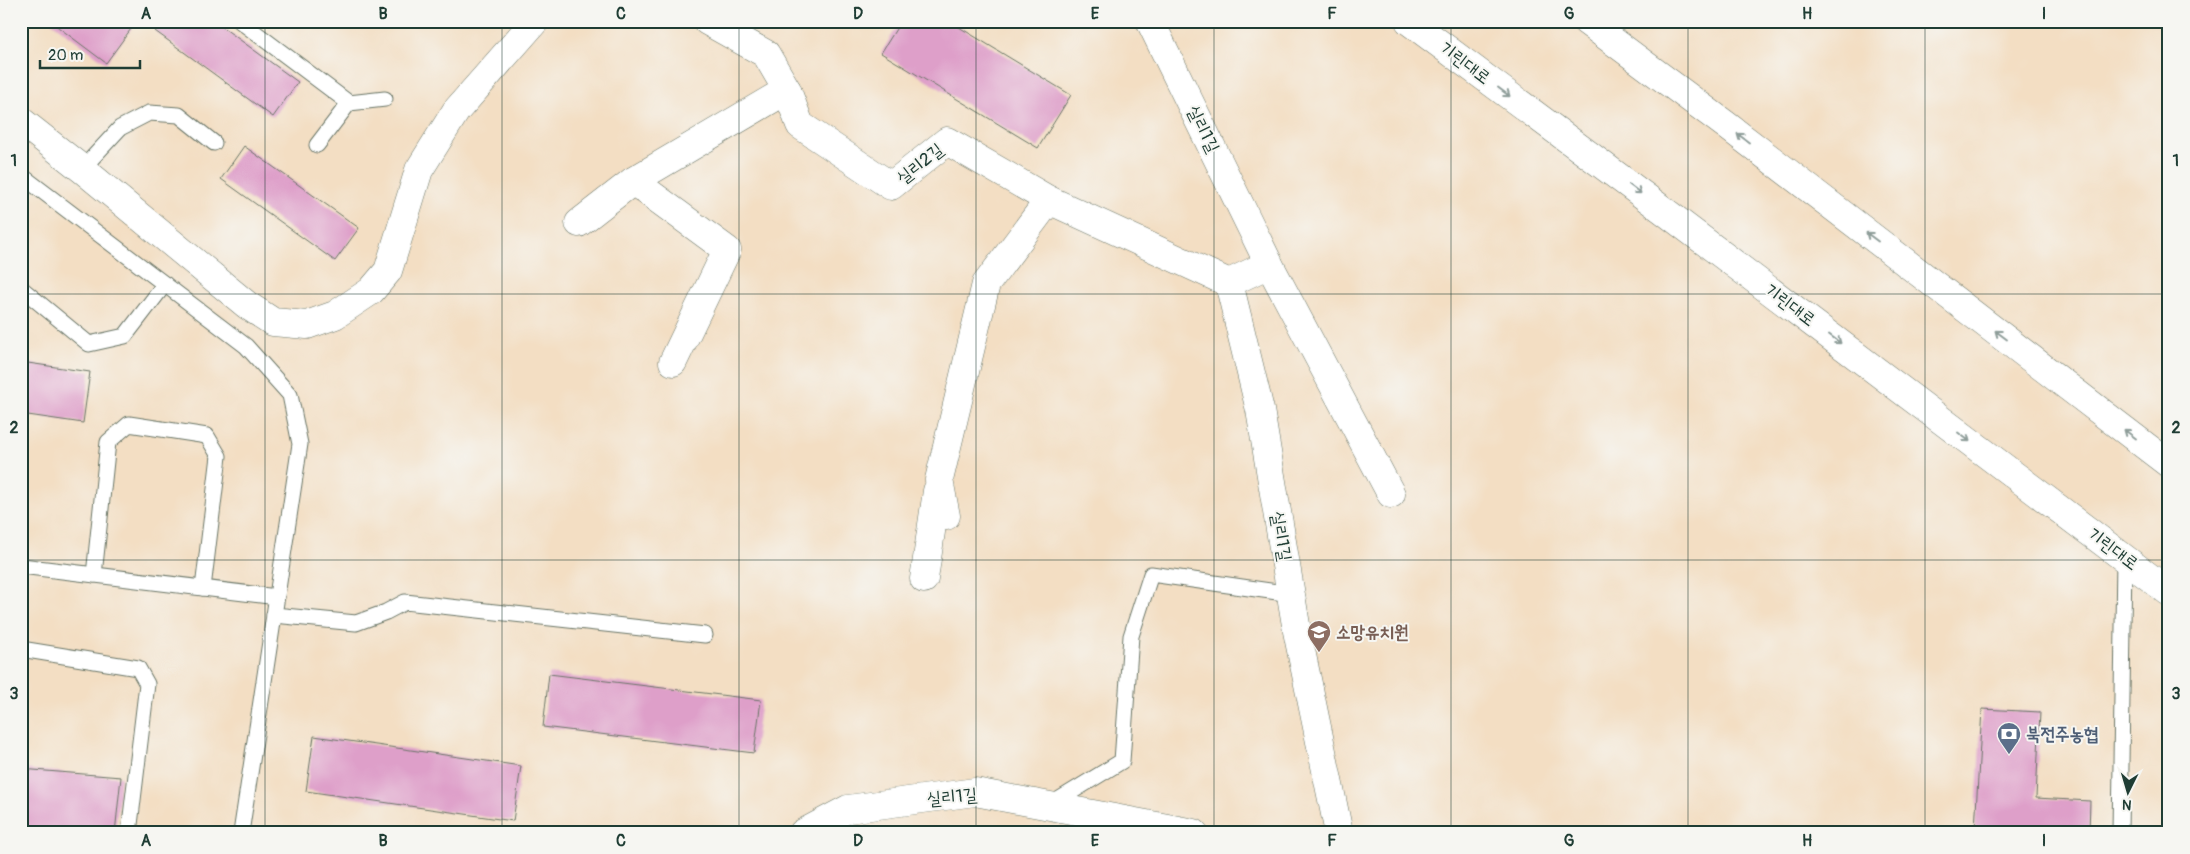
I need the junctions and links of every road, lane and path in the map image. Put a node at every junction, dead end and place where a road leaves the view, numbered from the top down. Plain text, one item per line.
1 (240, 21) edge
2 (535, 21) edge
3 (707, 21) edge
4 (1150, 21) edge
5 (1409, 21) edge
6 (1586, 21) edge
7 (787, 90) junction
8 (385, 99) dead end
9 (349, 104) junction
10 (21, 121) edge
11 (214, 143) dead end
12 (317, 145) dead end
13 (82, 169) junction
14 (21, 175) edge
15 (633, 181) junction
16 (1049, 200) junction
17 (579, 223) dead end
18 (1269, 264) junction
19 (1228, 283) junction
20 (165, 284) junction
21 (21, 288) edge
22 (673, 362) dead end
23 (2169, 464) edge
24 (938, 480) junction
25 (1390, 494) dead end
26 (946, 516) dead end
27 (2124, 558) junction
28 (21, 566) edge
29 (94, 575) junction
30 (924, 579) dead end
31 (203, 588) junction
32 (2169, 592) edge
33 (1291, 594) junction
34 (277, 597) junction
35 (274, 615) junction
36 (705, 635) dead end
37 (21, 649) edge
38 (1049, 806) junction
39 (129, 833) edge
40 (241, 833) edge
41 (803, 833) edge
42 (1194, 833) edge
43 (1339, 833) edge
44 (2120, 833) edge

1 - 9 lane
2 - 13 street
3 - 7 street, 실리2길
4 - 18 street, 실리1길
5 -> 27 street, 기린대로
23 -> 6 street
7 - 15 street
7 - 16 street, 실리2길
8 - 9 lane
9 - 12 lane
10 - 13 street
11 - 13 lane
14 - 20 lane
15 - 17 street
15 - 22 street
16 - 19 street, 실리2길
16 - 24 street
18 - 19 street
18 - 25 street, 실리1길
19 - 33 street, 실리1길
20 - 21 lane
20 - 34 lane
24 - 26 street
24 - 30 street
27 - 32 street, 기린대로
27 - 44 lane
28 - 29 lane
29 - 31 lane
29 - 31 lane
31 - 34 lane
33 - 38 lane
33 - 43 street, 실리1길
34 - 35 lane
35 - 36 lane
35 - 40 lane
37 - 39 lane
38 - 41 street, 실리1길
38 - 42 street, 실리1길

